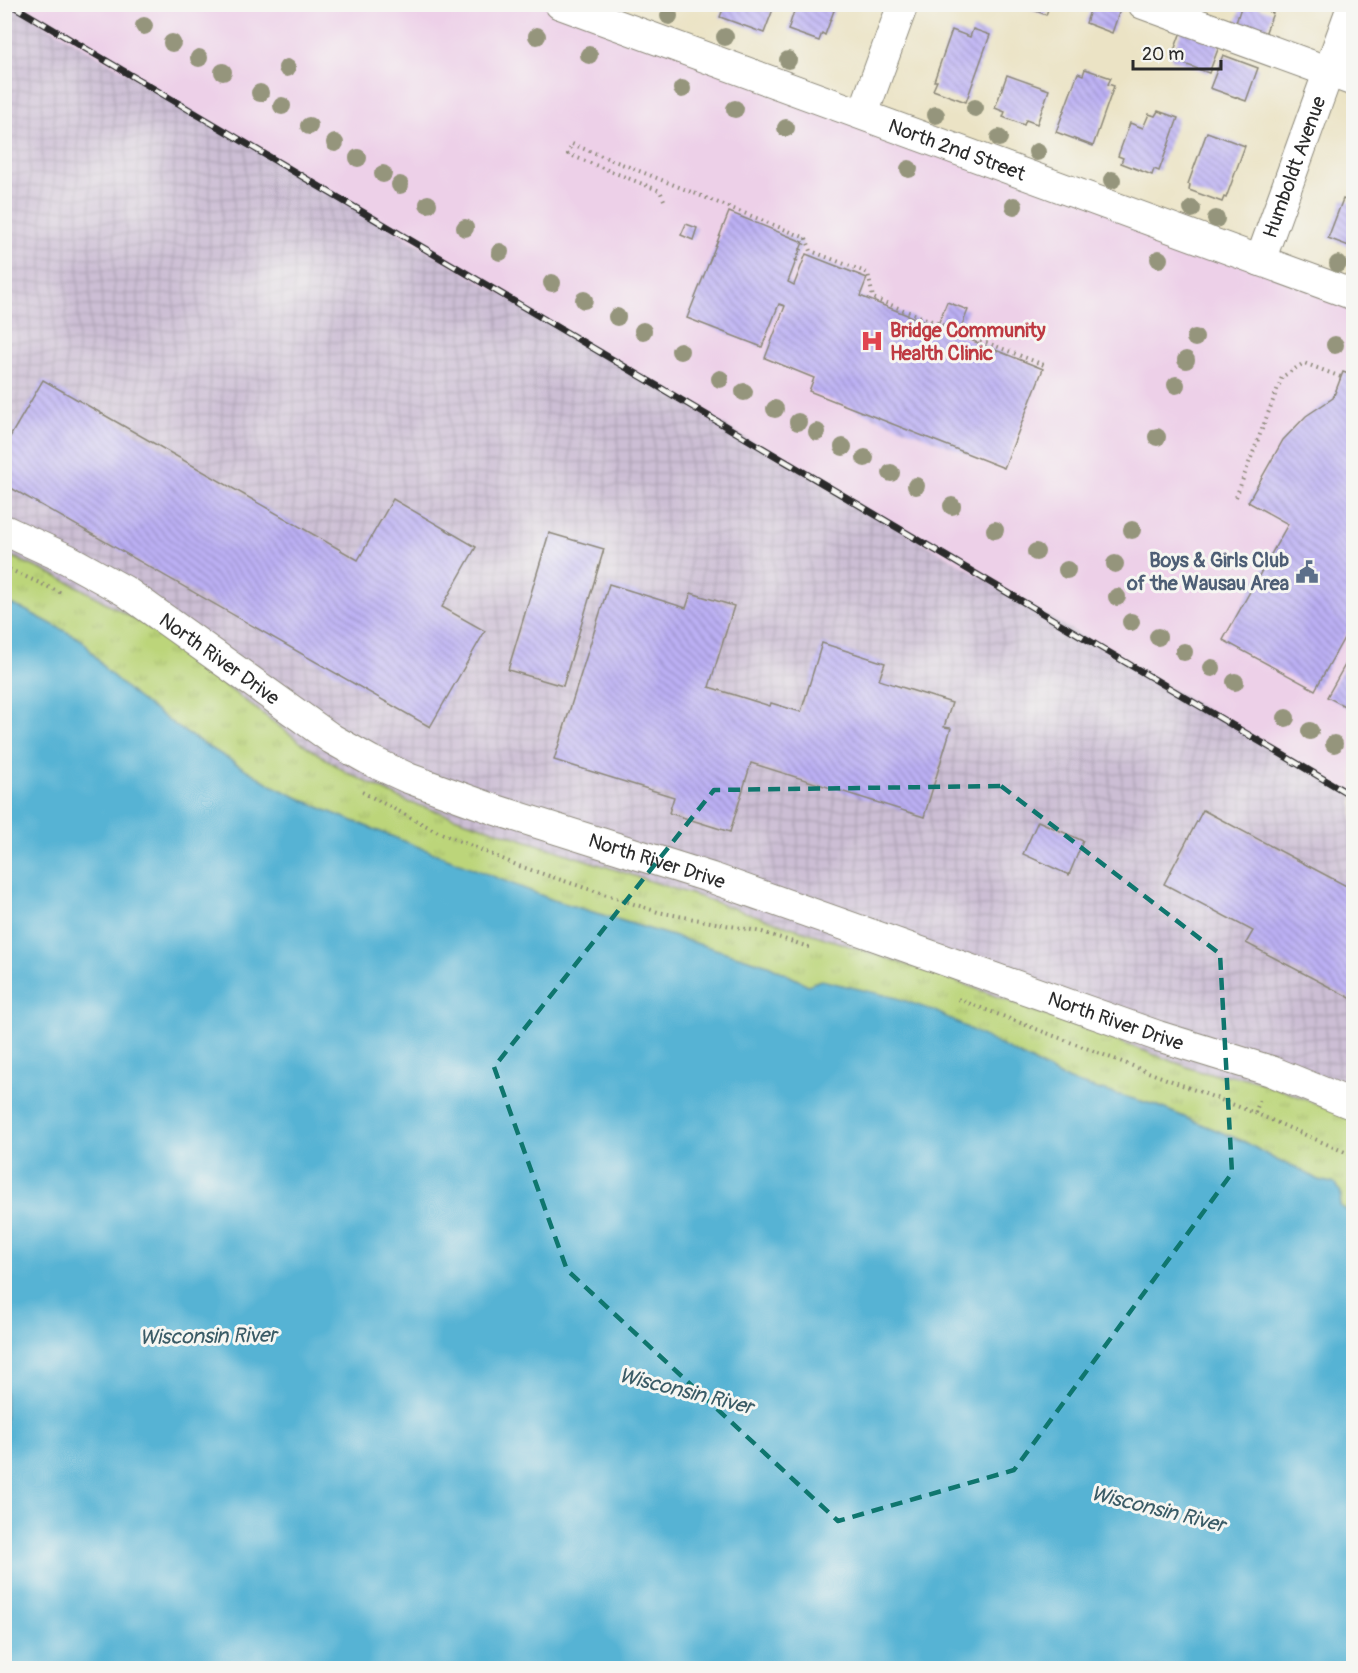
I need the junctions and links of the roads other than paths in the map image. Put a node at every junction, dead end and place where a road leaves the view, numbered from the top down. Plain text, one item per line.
1 (560, 4) edge
2 (903, 4) edge
3 (1143, 4) edge
4 (1353, 4) edge
5 (1341, 77) edge
6 (863, 114) junction
7 (1260, 261) junction
8 (1353, 296) edge
9 (4, 530) edge
10 (1353, 1105) edge

1 - 6 street, North 2nd Street
2 - 6 street
3 - 5 street
4 - 5 street, Humboldt Avenue
5 - 7 street, Humboldt Avenue
6 - 7 street, North 2nd Street
7 - 8 street, North 2nd Street
9 - 10 street, North River Drive

